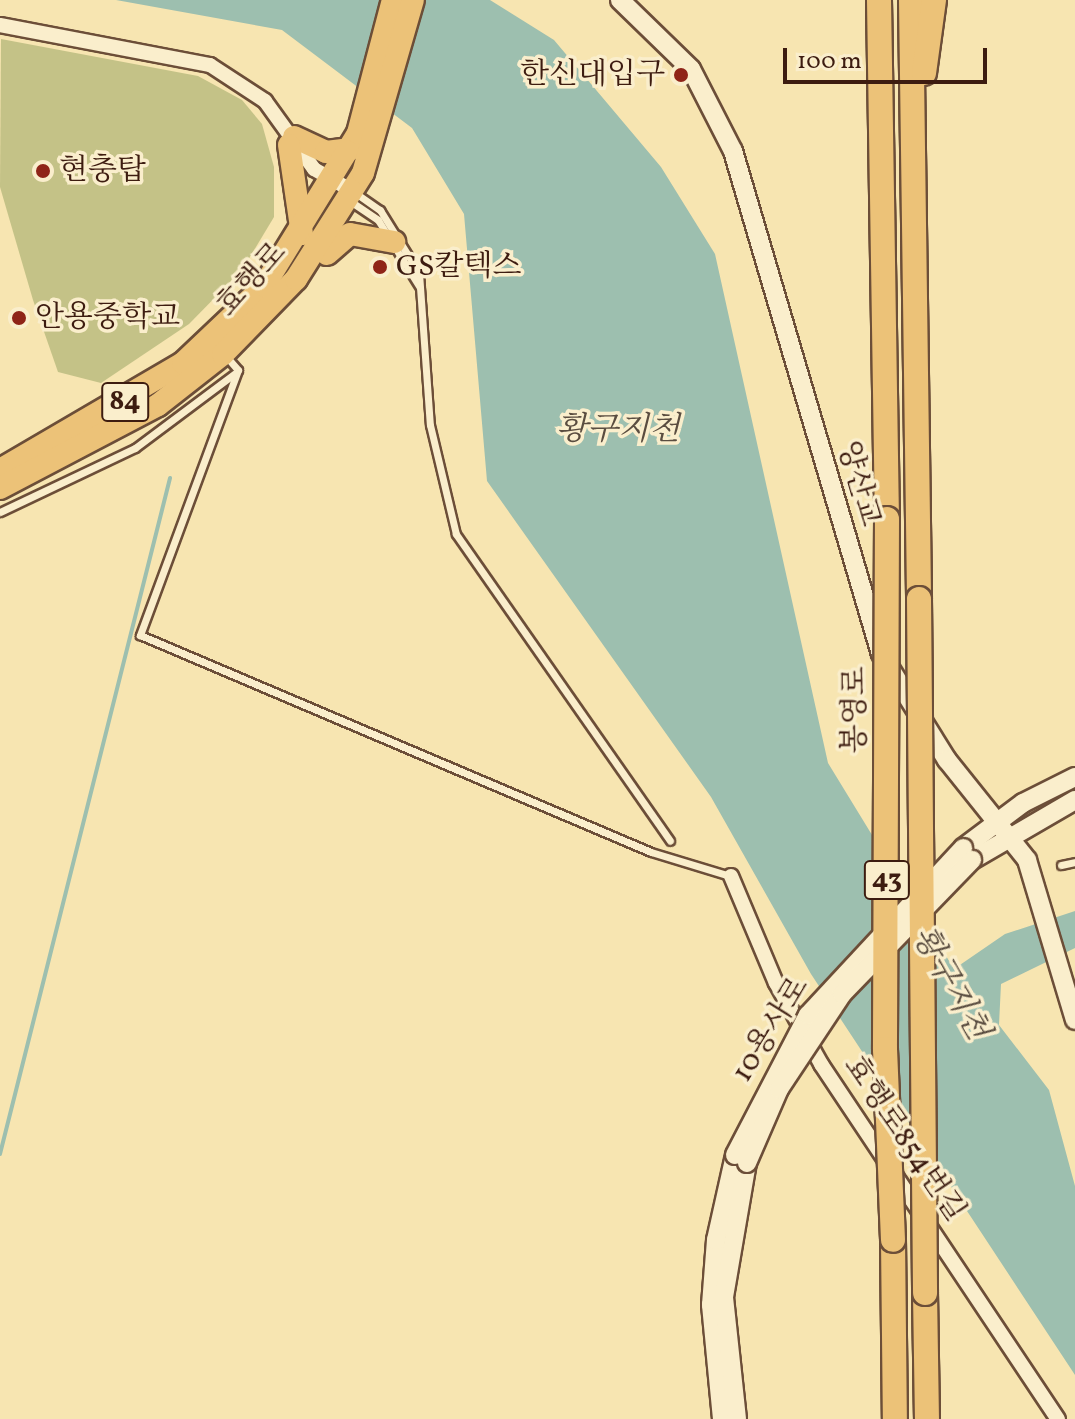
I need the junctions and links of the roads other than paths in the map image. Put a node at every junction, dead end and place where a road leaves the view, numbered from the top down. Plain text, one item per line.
1 (393, 0) edge
2 (413, 0) edge
3 (620, 0) edge
4 (911, 0) edge
5 (934, 0) edge
6 (876, 7) edge
7 (0, 25) edge
8 (289, 136) junction
9 (362, 140) junction
10 (913, 151) junction
11 (331, 186) junction
12 (352, 196) junction
13 (299, 239) junction
14 (394, 242) junction
15 (306, 268) junction
16 (419, 286) junction
17 (280, 298) junction
18 (230, 362) junction
19 (29, 465) junction
20 (0, 470) edge
21 (0, 488) edge
22 (0, 512) edge
23 (1068, 780) edge
24 (1073, 801) edge
25 (1003, 826) junction
26 (670, 841) dead end
27 (1075, 862) edge
28 (1061, 865) dead end
29 (731, 876) joint
30 (1071, 996) edge
31 (1075, 1020) edge
32 (741, 1159) junction
33 (722, 1419) edge
34 (737, 1419) edge
35 (895, 1419) edge
36 (927, 1419) edge
37 (1058, 1419) edge

1 - 9 main road, 84
2 - 9 main road, 효행로 / 84
3 - 25 street, 양산교
4 - 10 highway, 봉영로 / 43
5 - 10 highway
6 - 35 highway, 봉영로 / 43, bridge
7 - 8 street
8 - 9 main road
8 - 11 street
8 - 13 main road
9 - 11 main road, 효행로 / 84
9 - 12 main road, 효행로 / 84
10 - 36 highway, 봉영로 / 43, bridge
11 - 12 street
11 - 13 main road, 효행로 / 84
12 - 14 lane
12 - 15 main road, 효행로 / 84
12 - 16 lane
13 - 17 main road
13 - 19 main road, 효행로 / 84
14 - 15 main road
14 - 16 lane
15 - 17 main road, 효행로 / 84
16 - 26 lane
17 - 18 main road, 효행로 / 84
18 - 19 main road, 효행로 / 84
18 - 22 lane
18 - 29 lane
19 - 20 main road, 효행로 / 84
19 - 21 main road, 효행로 / 84
23 - 24 street
23 - 25 street, 10용사로
24 - 25 street, 10용사로
25 - 30 street, 양산교
25 - 32 street, 10용사로, bridge
27 - 28 lane
29 - 37 street, 효행로854번길
30 - 31 street, 양산교
32 - 33 street, 10용사로
32 - 34 street, 10용사로

